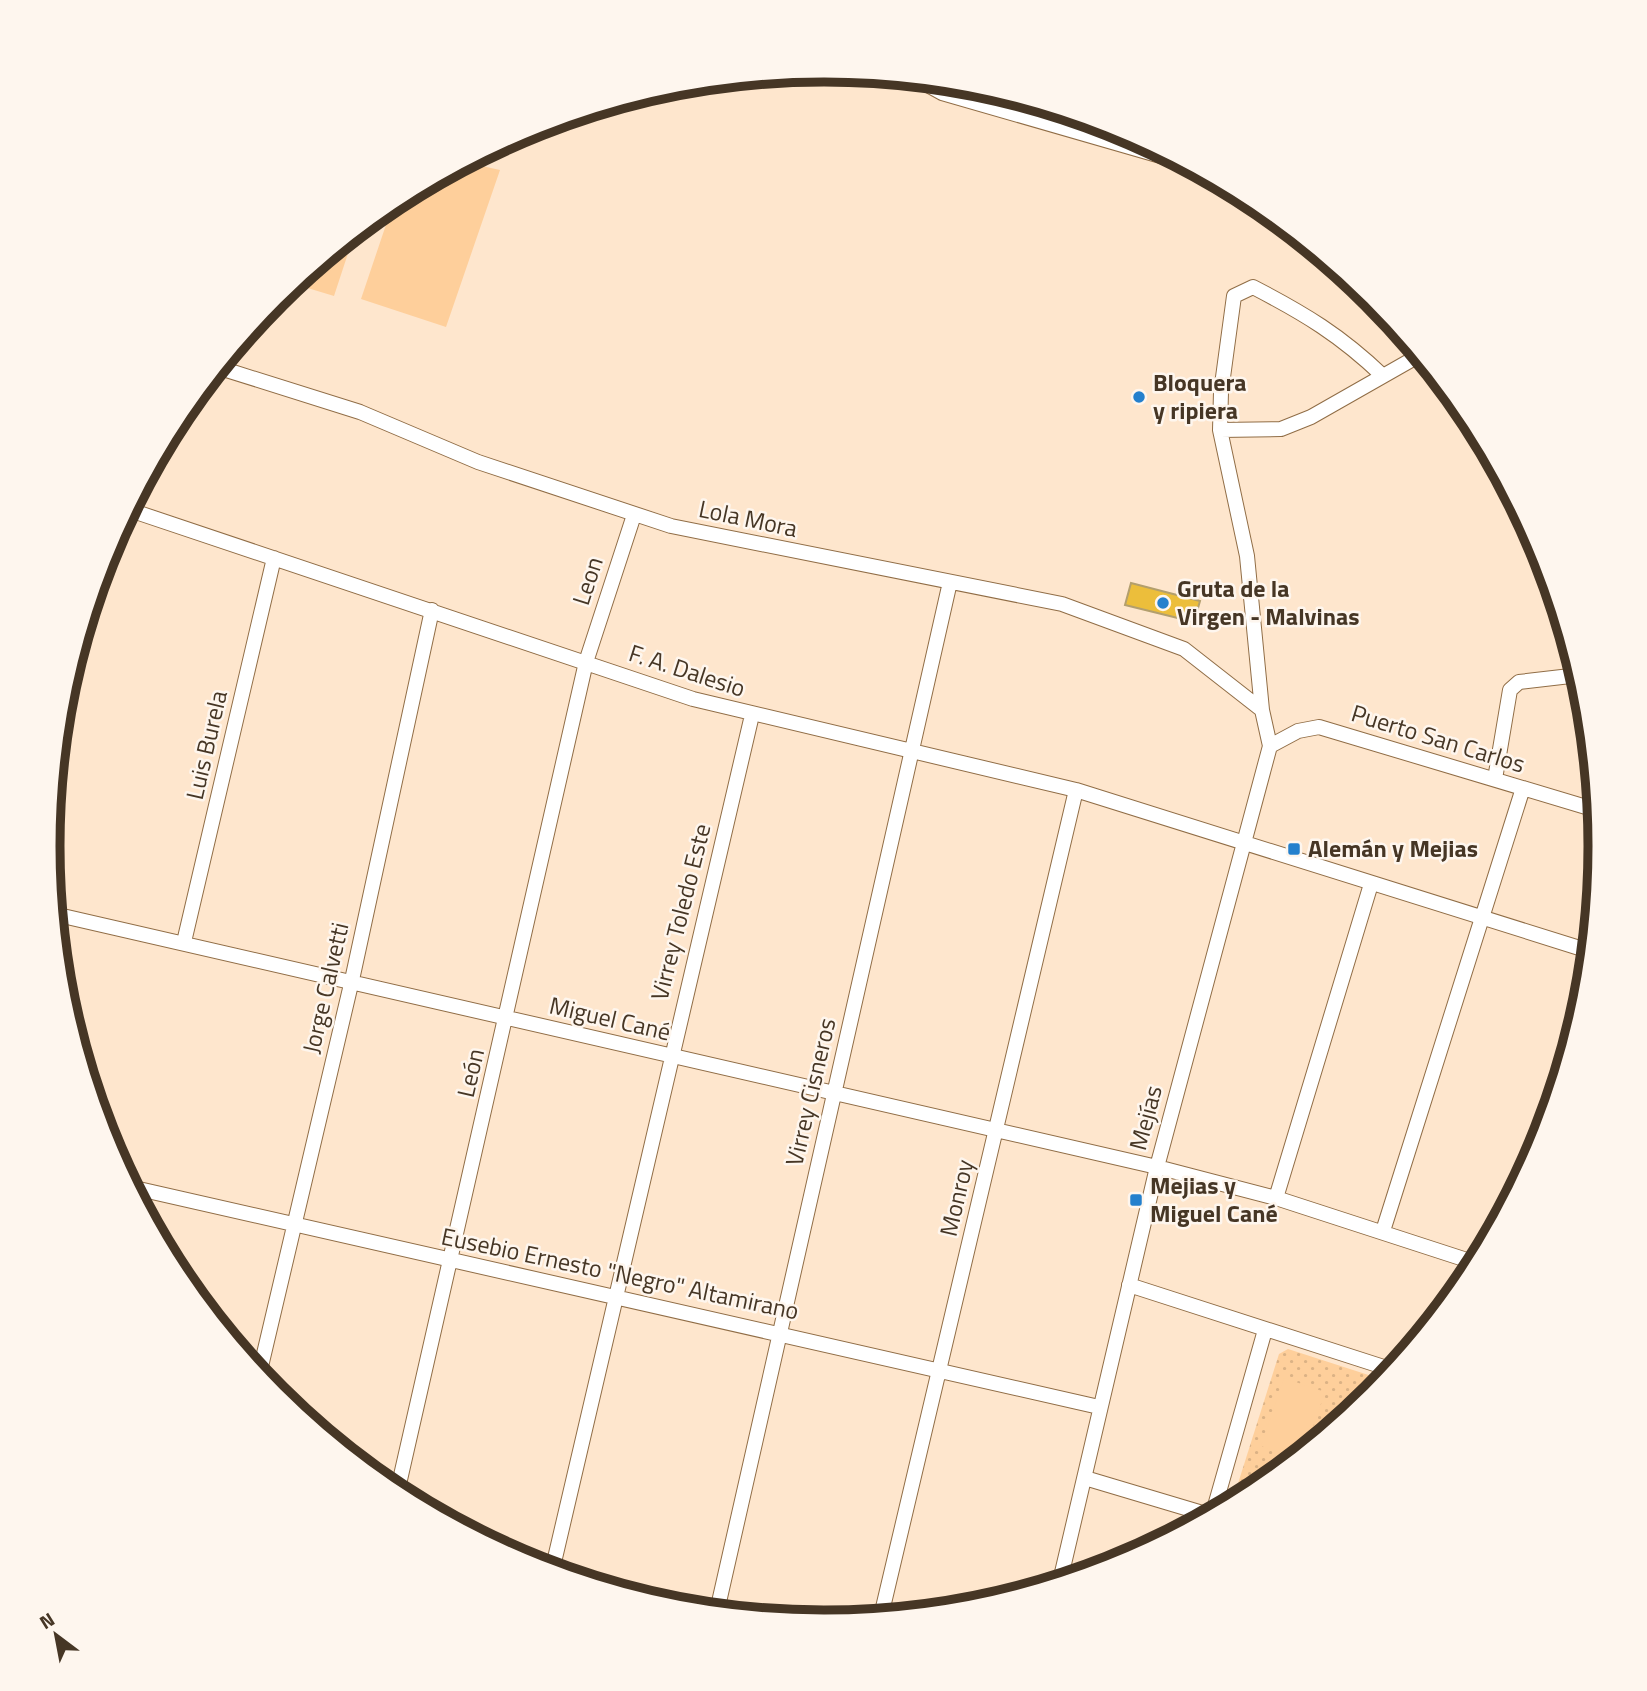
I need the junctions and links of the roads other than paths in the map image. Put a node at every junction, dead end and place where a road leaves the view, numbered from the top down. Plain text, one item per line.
1 (937, 90) edge
2 (1136, 149) edge
3 (1413, 359) edge
4 (226, 370) edge
5 (1383, 376) junction
6 (1220, 430) junction
7 (136, 512) edge
8 (635, 515) junction
9 (274, 558) junction
10 (950, 582) junction
11 (432, 610) junction
12 (586, 662) junction
13 (1568, 676) edge
14 (1262, 710) junction
15 (752, 715) junction
16 (1270, 746) junction
17 (911, 753) junction
18 (1495, 779) junction
19 (1523, 788) junction
20 (1076, 790) junction
21 (1586, 807) edge
22 (1244, 841) junction
23 (1371, 884) junction
24 (63, 916) edge
25 (1480, 917) junction
26 (184, 942) junction
27 (1580, 948) edge
28 (352, 980) junction
29 (507, 1017) junction
30 (670, 1056) junction
31 (833, 1094) junction
32 (995, 1132) junction
33 (1157, 1167) junction
34 (141, 1190) edge
35 (1276, 1198) junction
36 (295, 1223) junction
37 (1383, 1231) junction
38 (1466, 1259) edge
39 (451, 1260) junction
40 (1129, 1285) junction
41 (618, 1296) junction
42 (1265, 1330) junction
43 (780, 1332) junction
44 (262, 1363) edge
45 (1382, 1367) edge
46 (942, 1368) junction
47 (1099, 1406) junction
48 (1085, 1478) junction
49 (400, 1481) edge
50 (1215, 1501) edge
51 (1199, 1510) edge
52 (554, 1560) edge
53 (1062, 1571) edge
54 (719, 1602) edge
55 (883, 1607) edge

1 - 2 street
3 - 5 street
4 - 8 street, Lola Mora
5 - 6 street
5 - 6 street, Mejías
6 - 14 street, Mejías
7 - 9 street, F. A. Dalesio
8 - 10 street, Lola Mora
8 - 12 street, Leon
9 - 11 street, F. A. Dalesio
9 - 26 street, Luis Burela
10 - 14 street, Lola Mora
10 - 17 street, Virrey Cisneros
11 - 12 street, F. A. Dalesio
11 - 28 street, Jorge Calvetti
12 - 15 street, F. A. Dalesio
12 - 29 street, León
13 - 18 street
14 - 16 street, Mejías
15 - 17 street, F. A. Dalesio
15 - 30 street, Virrey Toledo Este
16 - 18 street, Puerto San Carlos
16 - 22 street, Mejías
17 - 20 street, F. A. Dalesio
17 - 31 street, Virrey Cisneros
18 - 19 street, Puerto San Carlos
19 - 21 street, Puerto San Carlos
19 - 25 street
20 - 22 street, F. A. Dalesio
20 - 32 street, Monroy
22 - 23 street, F. A. Dalesio
22 - 33 street, Mejías
23 - 25 street, F. A. Dalesio
23 - 35 street
24 - 26 street, Miguel Cané
25 - 27 street, F. A. Dalesio
25 - 37 street
26 - 28 street, Miguel Cané
28 - 29 street, Miguel Cané
28 - 36 street, Jorge Calvetti
29 - 30 street, Miguel Cané
29 - 39 street, León
30 - 31 street, Miguel Cané
30 - 41 street, Virrey Toledo Este
31 - 32 street, Miguel Cané
31 - 43 street, Virrey Cisneros
32 - 33 street, Miguel Cané
32 - 46 street, Monroy
33 - 35 street, Miguel Cané
33 - 40 street, Mejías
34 - 36 street, Eusebio Ernesto "Negro" Altamirano
35 - 37 street, Miguel Cané
36 - 39 street, Eusebio Ernesto "Negro" Altamirano
36 - 44 street, Jorge Calvetti
37 - 38 street, Miguel Cané
39 - 41 street, Eusebio Ernesto "Negro" Altamirano
39 - 49 street, León
40 - 42 street
40 - 47 street, Mejías
41 - 43 street, Eusebio Ernesto "Negro" Altamirano
41 - 52 street, Virrey Toledo Este
42 - 45 street
42 - 50 street
43 - 46 street, Eusebio Ernesto "Negro" Altamirano
43 - 54 street, Virrey Cisneros
46 - 47 street, Eusebio Ernesto "Negro" Altamirano
46 - 55 street, Monroy
47 - 48 street, Mejías
48 - 51 street
48 - 53 street, Mejías

